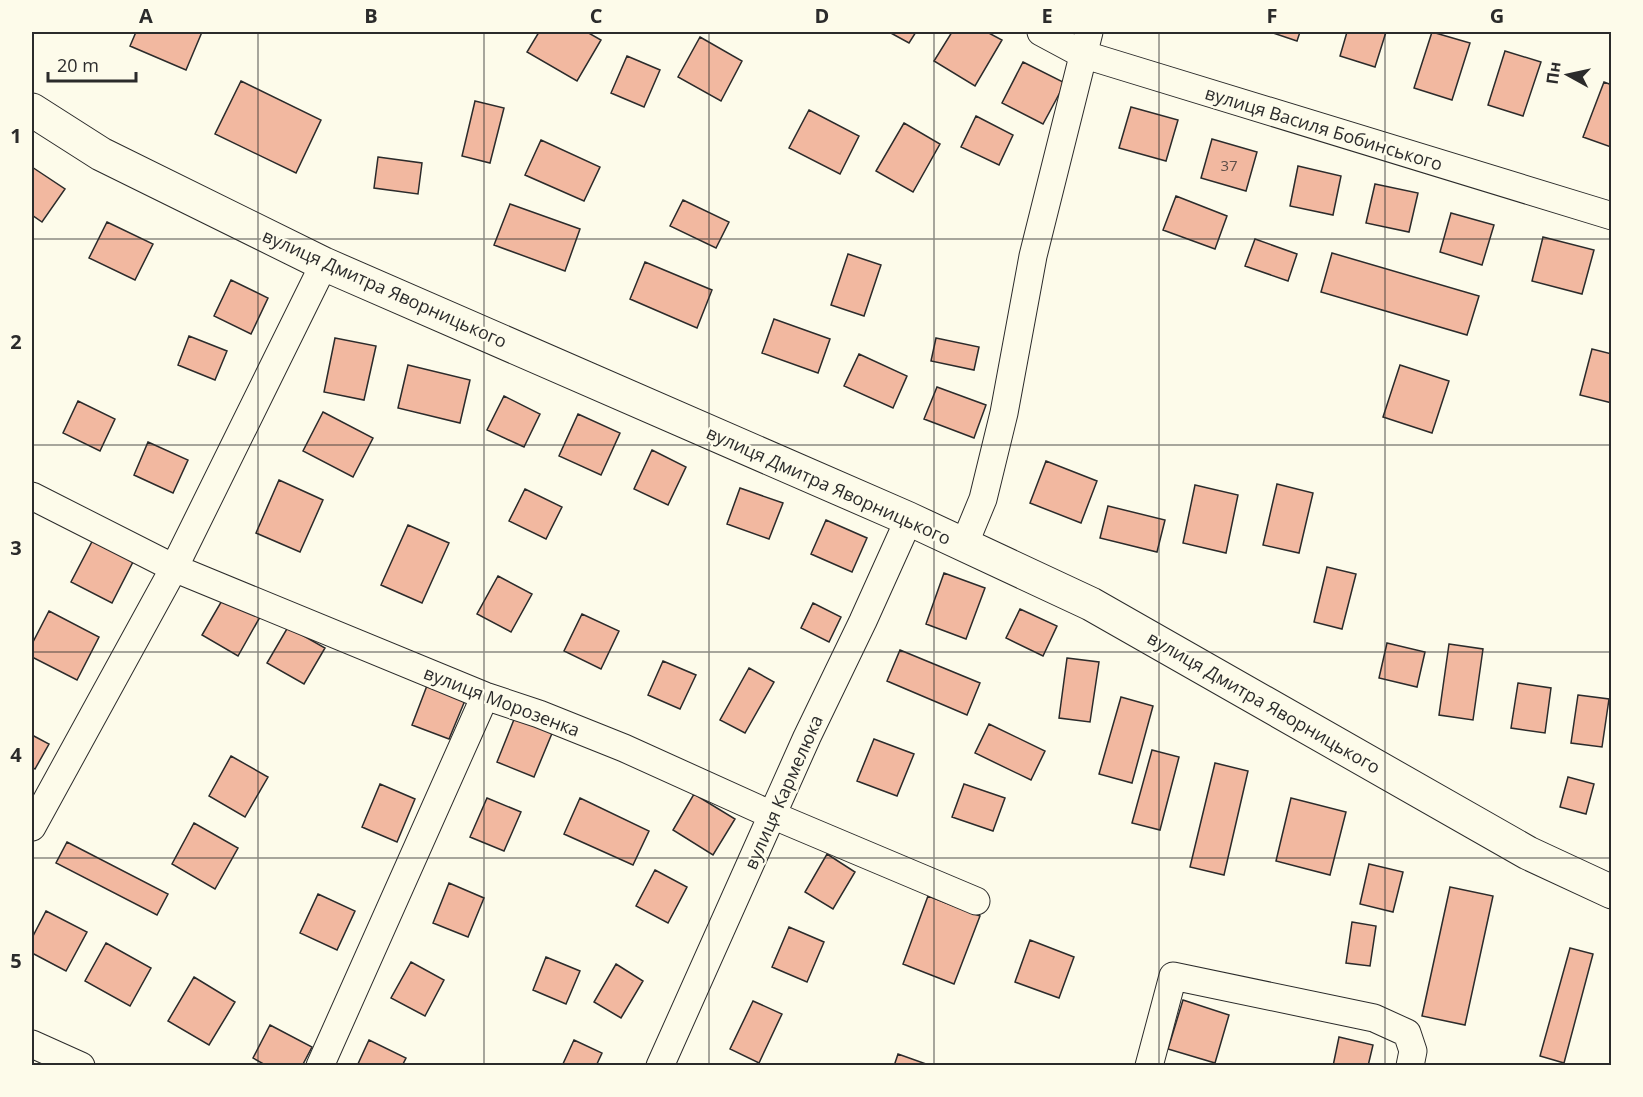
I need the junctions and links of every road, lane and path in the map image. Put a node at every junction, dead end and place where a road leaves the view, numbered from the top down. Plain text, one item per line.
1 (1041, 32) edge
2 (1086, 43) edge
3 (32, 110) edge
4 (1611, 216) edge
5 (324, 264) junction
6 (32, 496) edge
7 (909, 519) junction
8 (964, 545) junction
9 (174, 568) junction
10 (485, 696) junction
11 (772, 815) junction
12 (32, 827) edge
13 (1611, 892) edge
14 (976, 901) dead end
15 (32, 1044) edge
16 (81, 1065) edge
17 (320, 1065) edge
18 (660, 1065) edge
19 (1149, 1065) edge
20 (1410, 1065) edge

1 - 2 street, вулиця Василя Бобинського
2 - 4 street, вулиця Василя Бобинського
2 - 8 street
3 - 5 street, вулиця Дмитра Яворницького
5 - 7 street, вулиця Дмитра Яворницького
5 - 9 street
6 - 9 street, вулиця Морозенка
7 - 8 street, вулиця Дмитра Яворницького
7 - 11 street, вулиця Кармелюка
8 - 13 street, вулиця Дмитра Яворницького
9 - 10 street, вулиця Морозенка
9 - 12 street
10 - 11 street, вулиця Морозенка
10 - 17 street
11 - 14 street, вулиця Морозенка
11 - 18 street, вулиця Кармелюка
15 - 16 street
19 - 20 street

